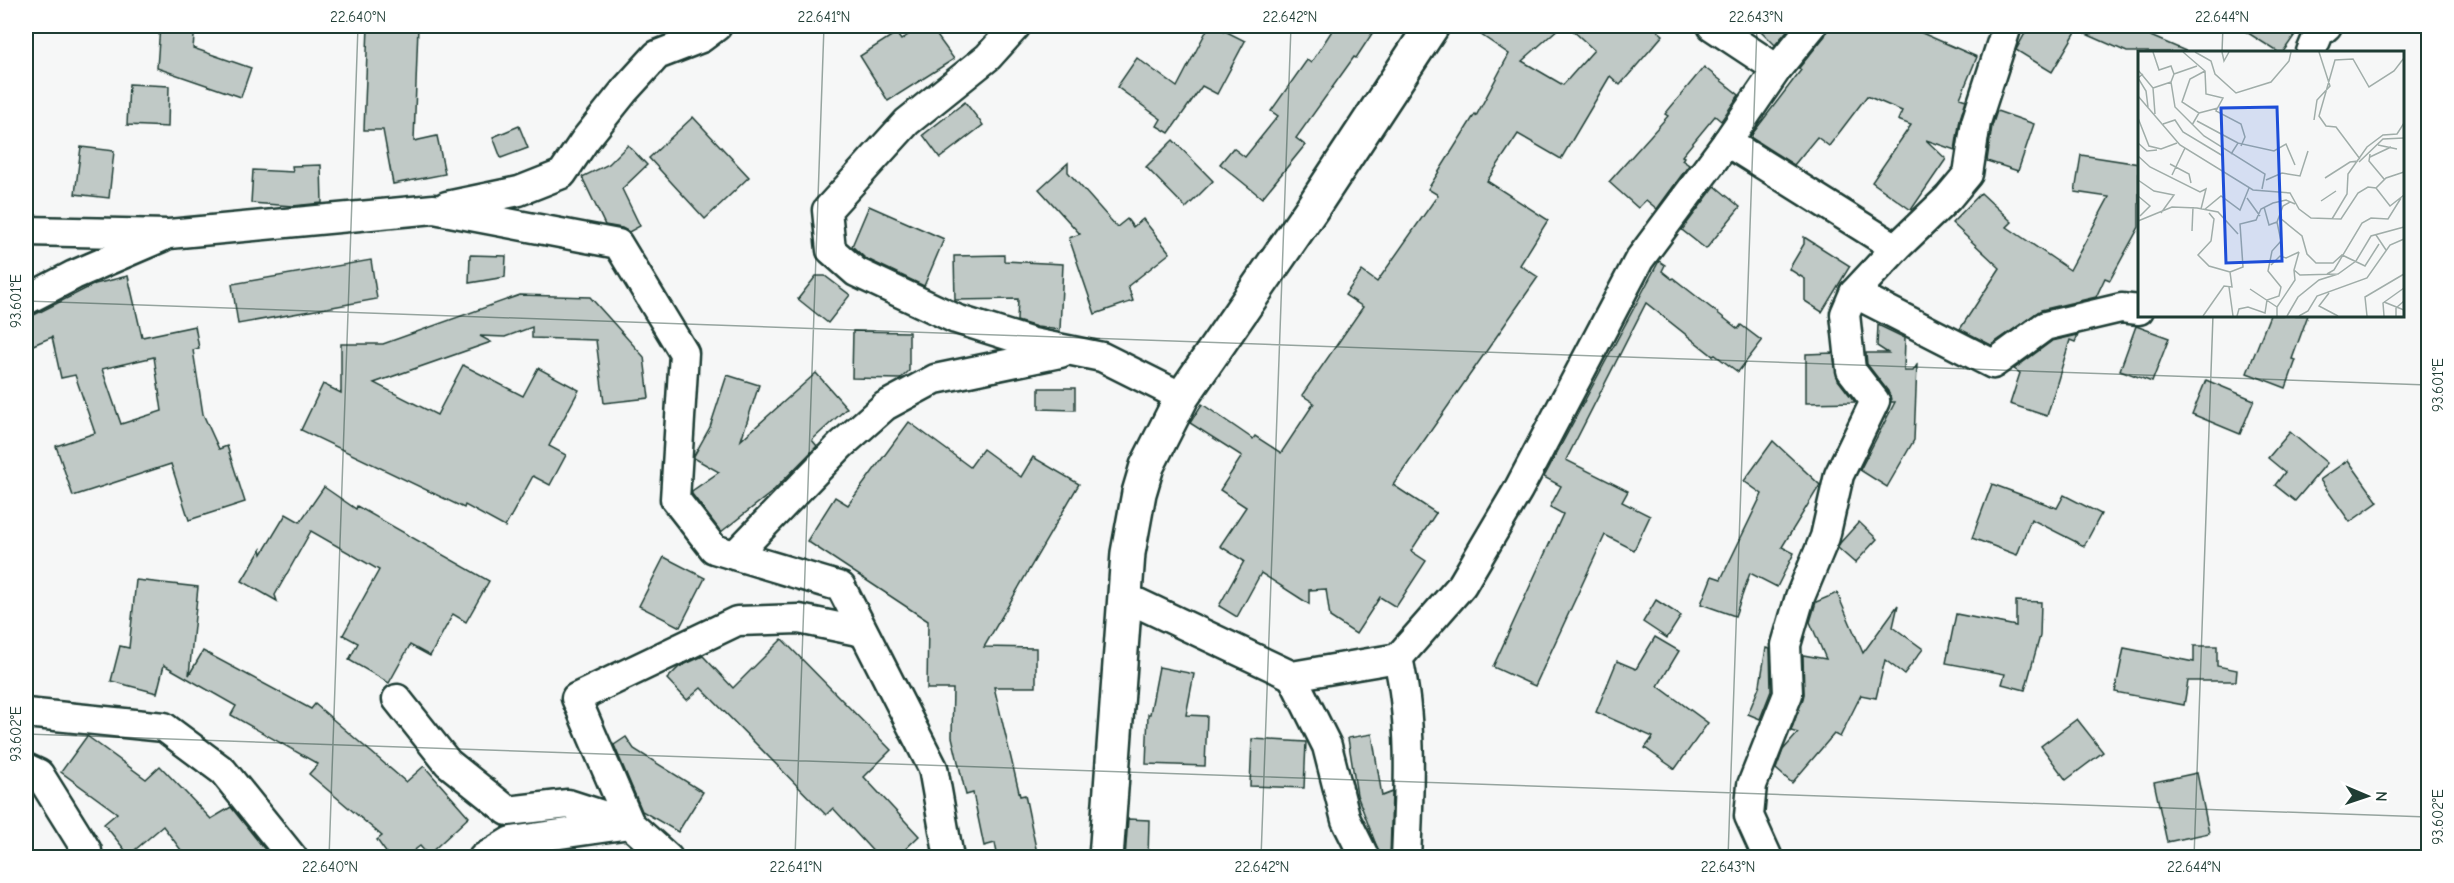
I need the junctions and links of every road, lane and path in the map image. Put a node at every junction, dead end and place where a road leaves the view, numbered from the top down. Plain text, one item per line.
1 (717, 26) edge
2 (1016, 26) edge
3 (1432, 26) edge
4 (1712, 26) edge
5 (1812, 26) edge
6 (2007, 26) edge
7 (2326, 26) edge
8 (2311, 51) edge
9 (1776, 69) junction
10 (1727, 142) junction
11 (434, 209) junction
12 (26, 231) edge
13 (169, 234) junction
14 (1896, 248) junction
15 (1854, 293) junction
16 (26, 300) edge
17 (2138, 310) edge
18 (1072, 350) junction
19 (1182, 397) junction
20 (735, 555) junction
21 (1125, 597) junction
22 (863, 632) junction
23 (1398, 658) junction
24 (1292, 676) junction
25 (397, 699) dead end
26 (26, 713) edge
27 (26, 768) edge
28 (630, 824) junction
29 (84, 858) edge
30 (293, 858) edge
31 (483, 858) edge
32 (668, 858) edge
33 (949, 858) edge
34 (1106, 858) edge
35 (1365, 858) edge
36 (1406, 858) edge
37 (1768, 858) edge

1 - 11 street
2 - 18 street
3 - 19 highway
4 - 9 street
5 - 9 street
6 - 14 street
7 - 8 street
9 - 10 street
10 - 14 street
10 - 23 street
11 - 13 street
11 - 20 street
12 - 13 street
13 - 16 street
14 - 15 street
15 - 17 street
15 - 37 street
18 - 19 street
18 - 20 street
19 - 21 highway
20 - 22 street
21 - 24 street
21 - 34 highway
22 - 28 street
22 - 33 street
23 - 24 street
23 - 36 street
24 - 35 street
25 - 28 street
26 - 30 street
27 - 29 street
28 - 31 street
28 - 32 street

